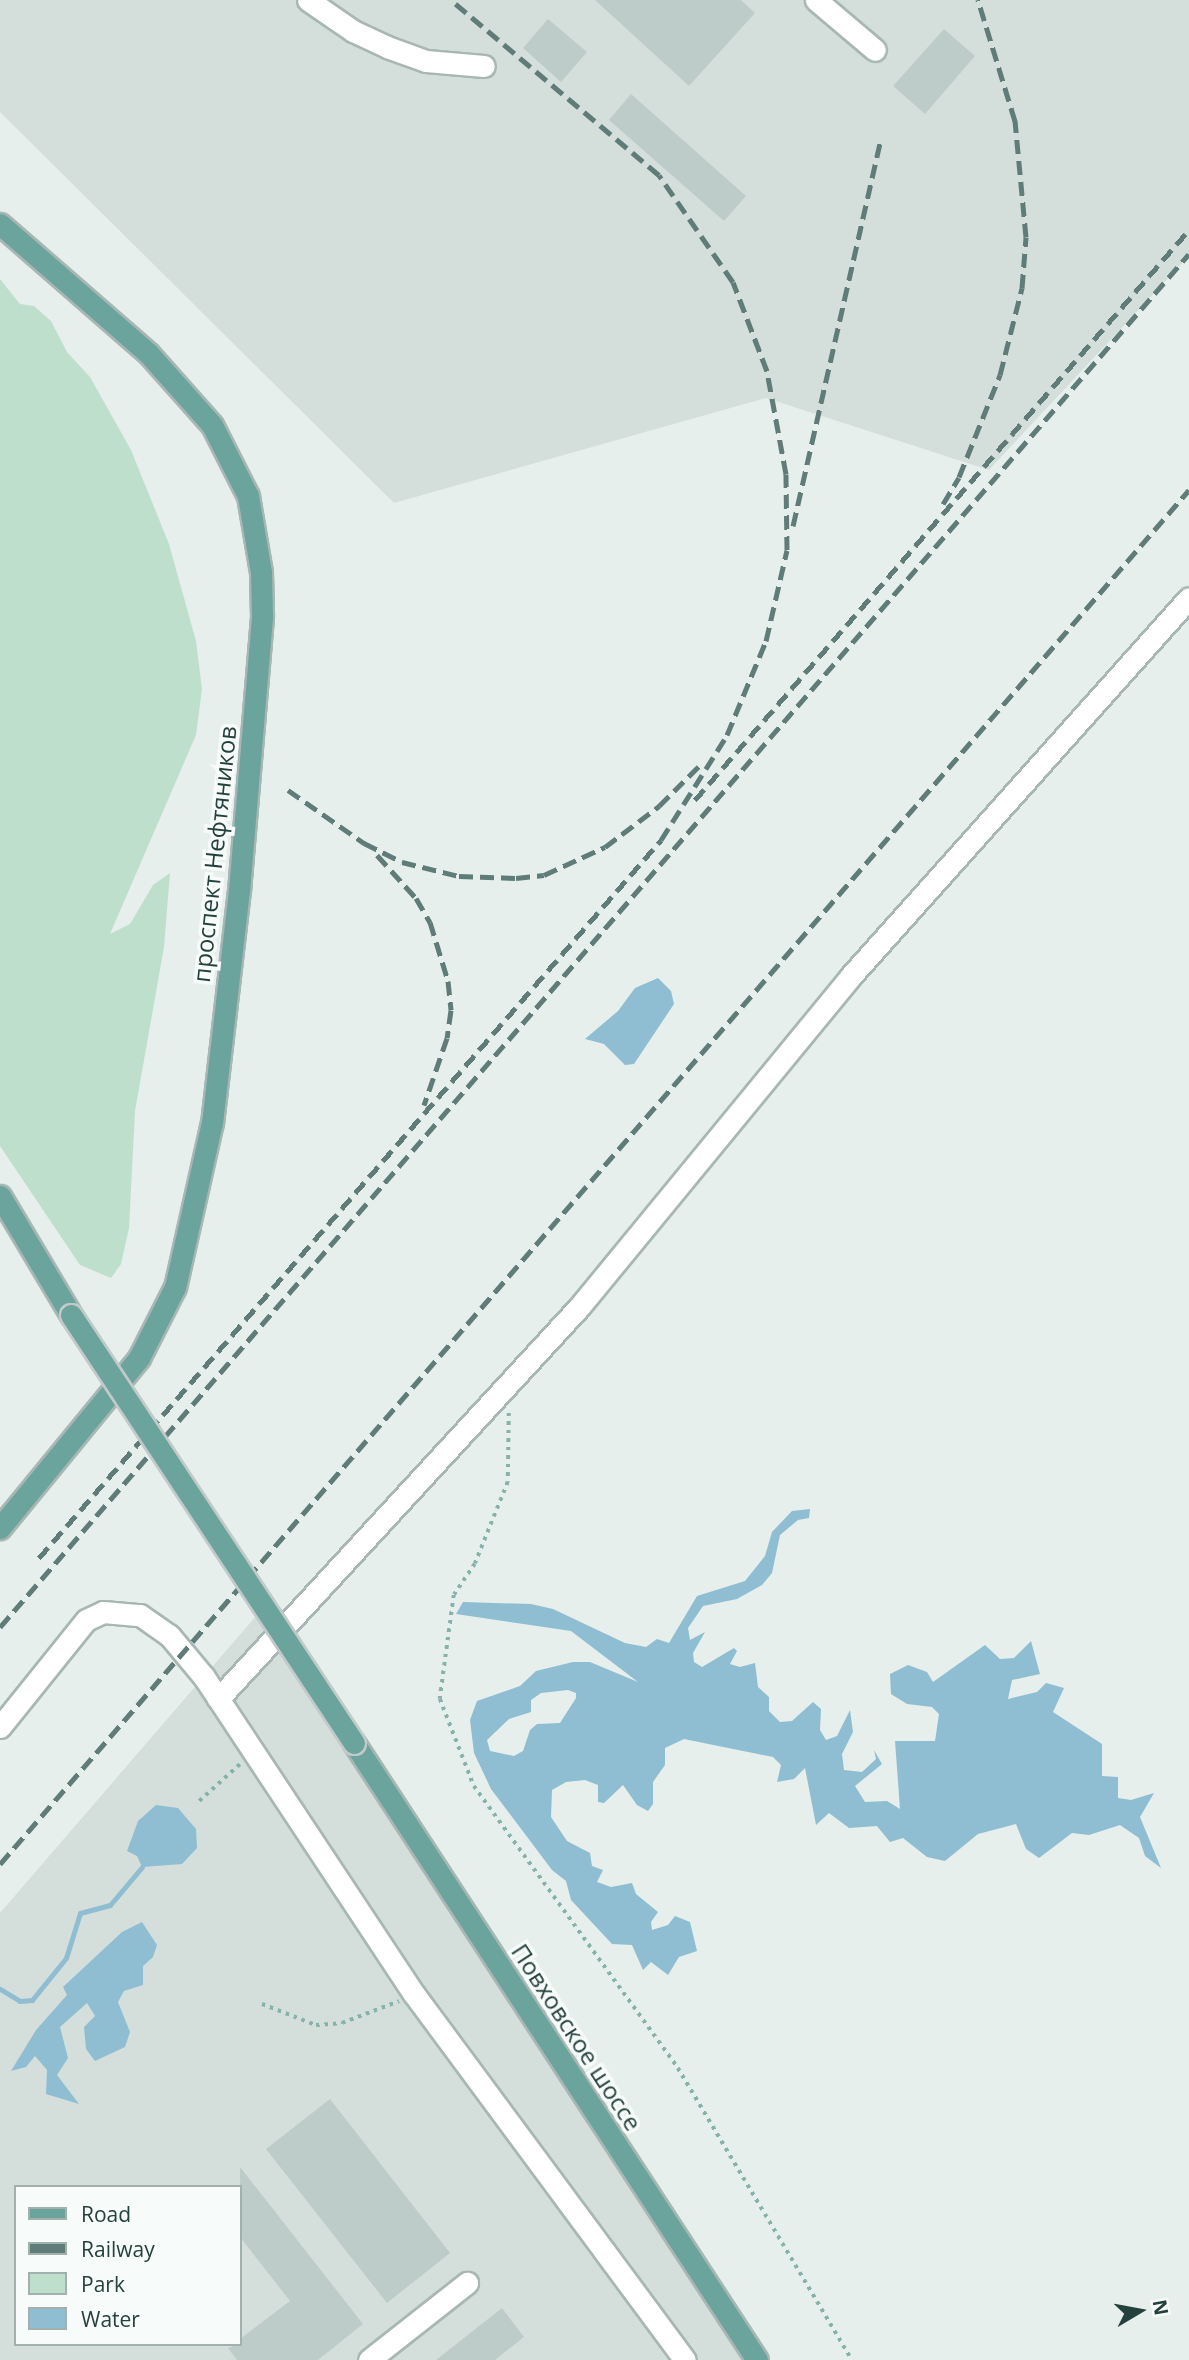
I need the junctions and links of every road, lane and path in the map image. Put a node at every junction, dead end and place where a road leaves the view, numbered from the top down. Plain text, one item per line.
1 (308, 0) edge
2 (816, 0) edge
3 (875, 50) dead end
4 (484, 66) dead end
5 (0, 224) edge
6 (1189, 598) edge
7 (0, 1196) edge
8 (509, 1379) junction
9 (0, 1528) edge
10 (218, 1699) junction
11 (0, 1727) edge
12 (253, 1752) junction
13 (200, 1801) dead end
14 (414, 1994) junction
15 (262, 2004) dead end
16 (467, 2283) dead end
17 (369, 2360) edge
18 (685, 2360) edge
19 (757, 2360) edge
20 (852, 2360) edge

1 - 4 lane
2 - 3 lane
5 - 9 main road, проспект Нефтяников
6 - 8 lane
7 - 19 main road, Повховское шоссе, bridge
8 - 10 lane
8 - 20 path
10 - 11 lane
10 - 12 lane
12 - 13 path
12 - 14 lane
14 - 15 path
14 - 18 lane
16 - 17 lane

